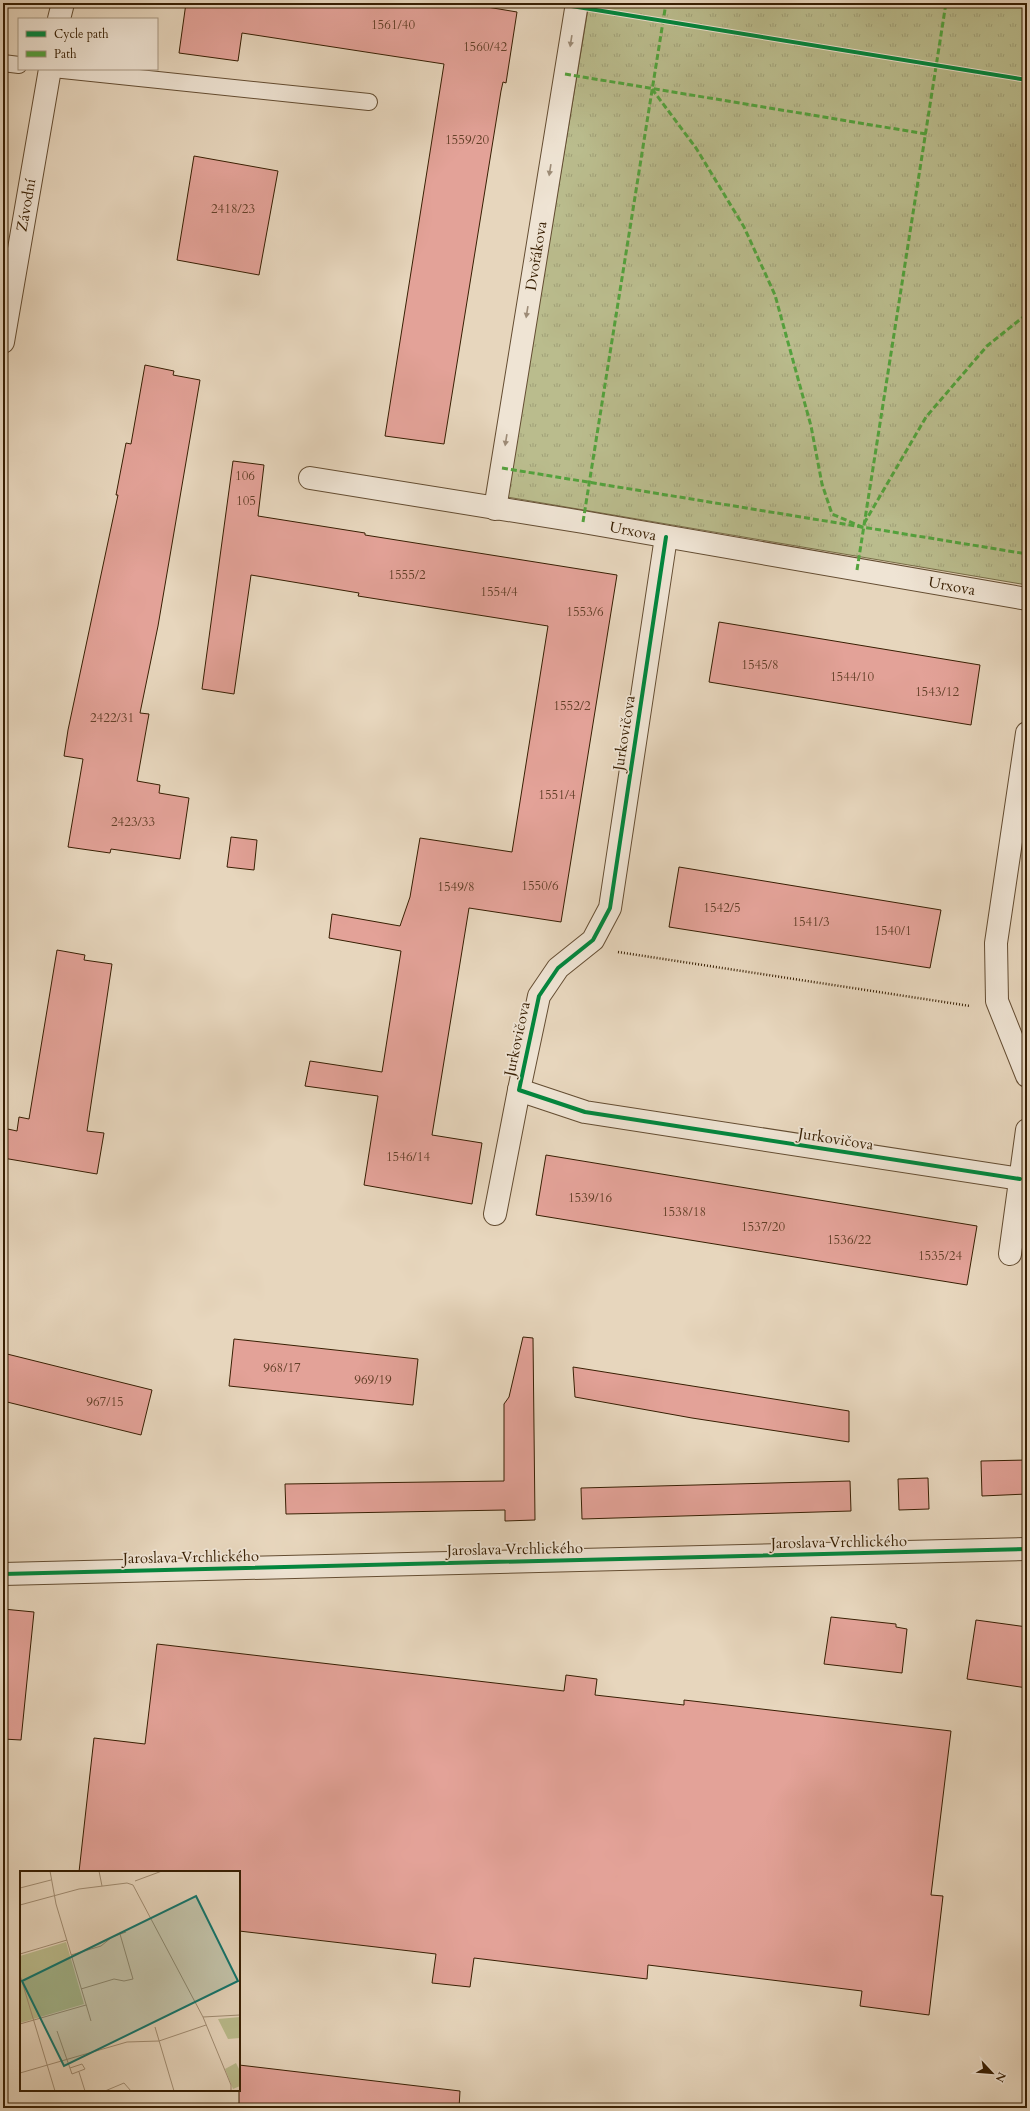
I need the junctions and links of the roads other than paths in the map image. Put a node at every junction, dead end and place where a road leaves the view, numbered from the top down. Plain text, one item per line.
1 (62, 3) edge
2 (577, 3) edge
3 (59, 18) edge
4 (3, 63) edge
5 (18, 65) edge
6 (50, 70) edge
7 (63, 70) edge
8 (369, 102) dead end
9 (3, 342) edge
10 (310, 478) dead end
11 (495, 509) junction
12 (666, 537) junction
13 (1027, 599) edge
14 (1027, 733) edge
15 (1027, 1076) edge
16 (519, 1090) junction
17 (1027, 1130) edge
18 (1020, 1179) junction
19 (495, 1214) dead end
20 (1010, 1254) dead end
21 (1027, 1549) edge
22 (3, 1574) edge

1 - 3 street
2 -> 11 street, Dvořákova
4 - 5 lane
6 - 9 street, Závodní
7 - 8 lane
10 - 11 street, Urxova
11 - 12 street, Urxova
12 - 13 street, Urxova
12 - 16 street, Jurkovičova
14 - 15 street
16 - 18 street, Jurkovičova
16 - 19 street, Jurkovičova
17 - 18 street
18 - 20 street
21 - 22 street, Jaroslava Vrchlického

